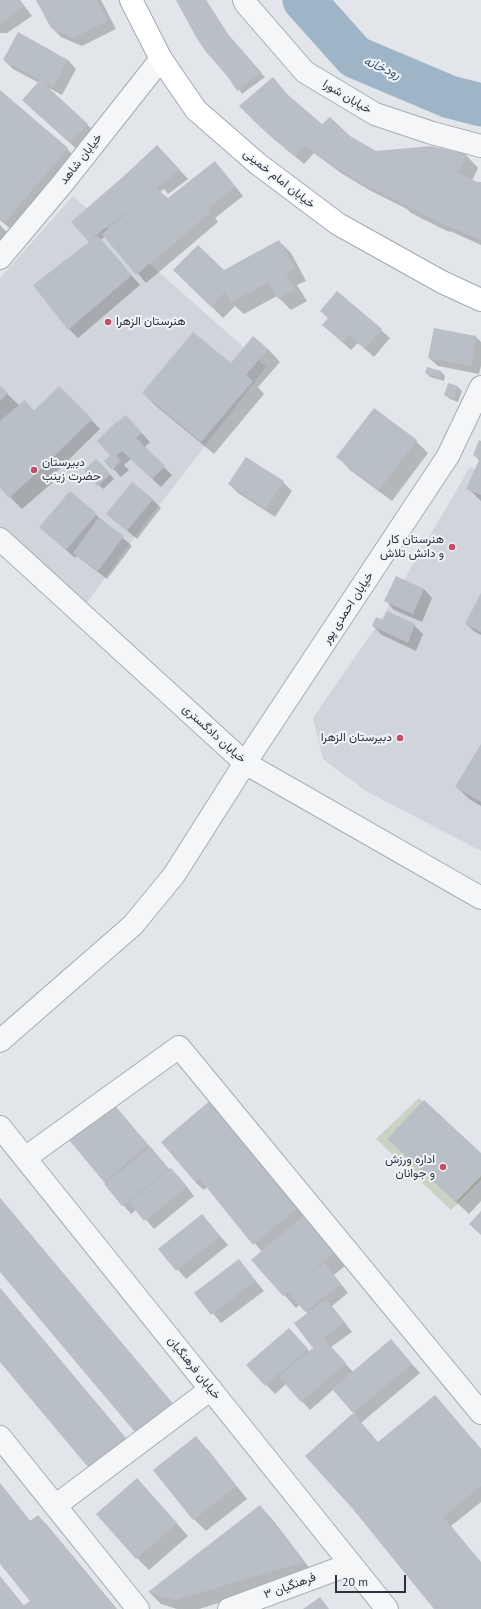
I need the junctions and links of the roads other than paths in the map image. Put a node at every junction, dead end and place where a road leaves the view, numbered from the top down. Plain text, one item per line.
1 (131, 0) edge
2 (244, 0) edge
3 (161, 60) junction
4 (481, 146) edge
5 (0, 258) edge
6 (481, 300) edge
7 (481, 387) edge
8 (0, 539) edge
9 (245, 763) junction
10 (481, 898) edge
11 (0, 1041) edge
12 (0, 1127) edge
13 (25, 1158) junction
14 (210, 1389) junction
15 (481, 1413) edge
16 (0, 1437) edge
17 (55, 1506) junction
18 (351, 1564) junction
19 (138, 1609) edge
20 (229, 1609) edge
21 (387, 1609) edge

1 - 3 main road, خیابان امام خمینی
2 - 4 street, خیابان شورا
3 - 5 street, خیابان شاهد
3 - 6 main road, خیابان امام خمینی
7 - 9 street, خیابان احمدی پور
8 - 9 street, خیابان دادگستری
9 - 10 street, خیابان دادگستری
9 - 11 street, خیابان احمدی پور
12 - 13 street, خیابان فرهنگیان
13 - 14 street, خیابان فرهنگیان
13 - 15 street
14 - 17 street
14 - 18 street, خیابان فرهنگیان
16 - 17 street
17 - 19 street
18 - 20 street, فرهنگیان ۳
18 - 21 street, خیابان فرهنگیان

